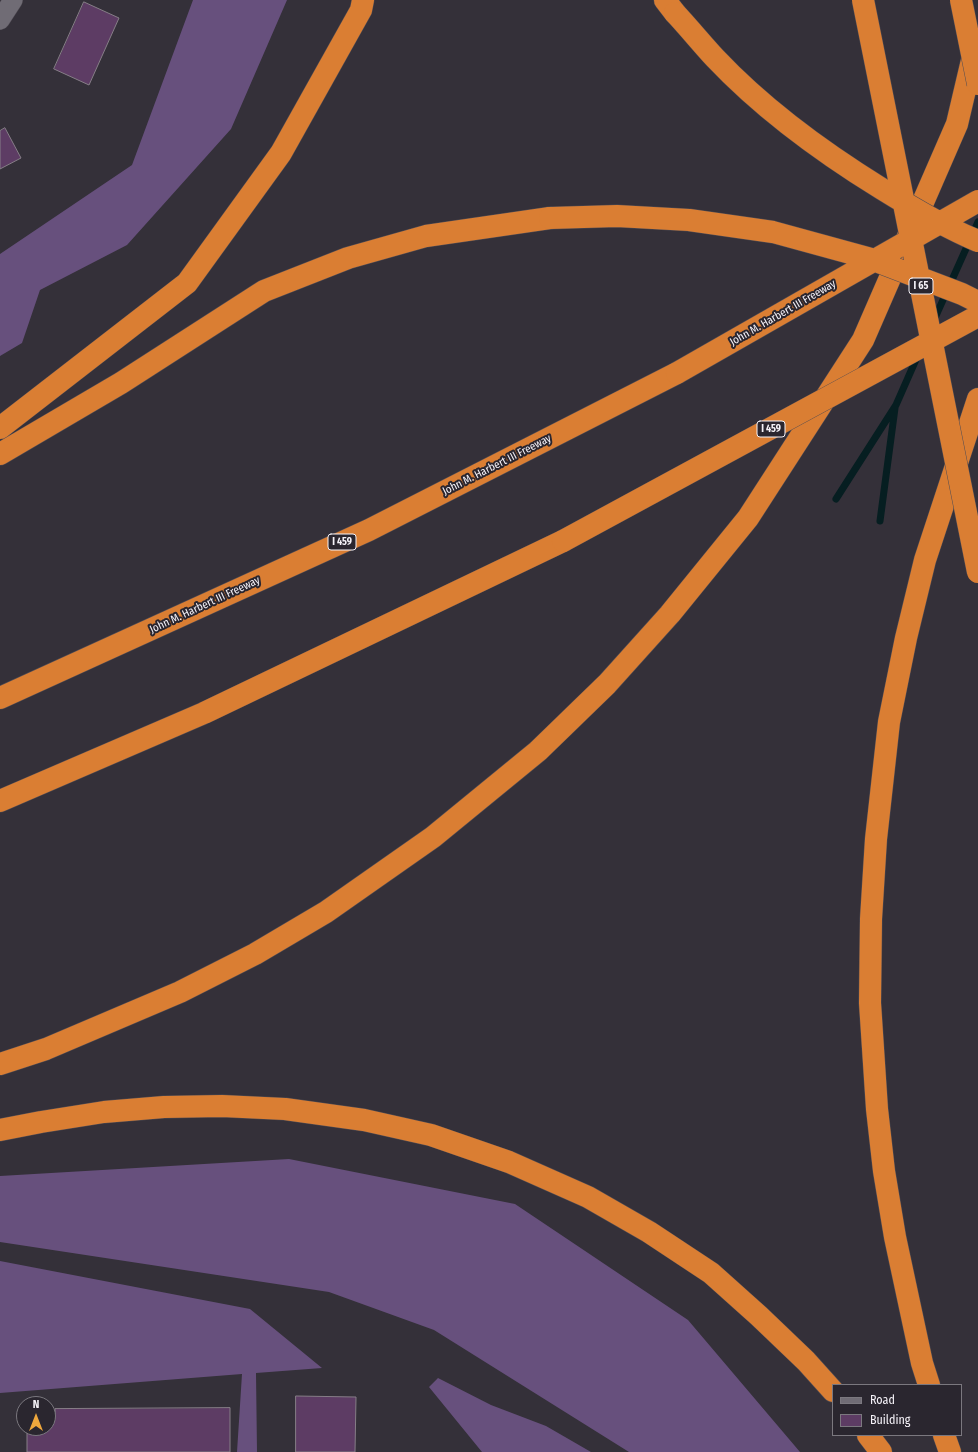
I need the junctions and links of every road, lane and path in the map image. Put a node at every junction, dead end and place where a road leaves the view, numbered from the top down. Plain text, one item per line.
1 (13, 0) edge
2 (363, 0) edge
3 (863, 0) edge
4 (961, 0) edge
5 (670, 6) edge
6 (0, 20) edge
7 (978, 36) edge
8 (978, 84) edge
9 (978, 201) edge
10 (978, 241) edge
11 (978, 302) edge
12 (978, 316) edge
13 (978, 399) edge
14 (0, 428) edge
15 (0, 454) edge
16 (978, 572) edge
17 (0, 698) edge
18 (0, 801) edge
19 (0, 1064) edge
20 (0, 1130) edge
21 (929, 1384) edge
22 (832, 1390) edge
23 (869, 1436) edge
24 (944, 1436) edge
25 (881, 1452) edge
26 (950, 1452) edge

1 - 6 street
2 - 14 highway
3 - 16 highway, I 65, bridge
4 - 8 highway, bridge
5 - 10 highway, bridge
7 - 19 highway
9 - 17 highway, John M. Harbert III Freeway / I 459, bridge
11 - 15 highway, bridge
12 - 18 highway, I 459, bridge
13 - 21 highway
20 - 22 highway
23 - 25 highway
24 - 26 highway

